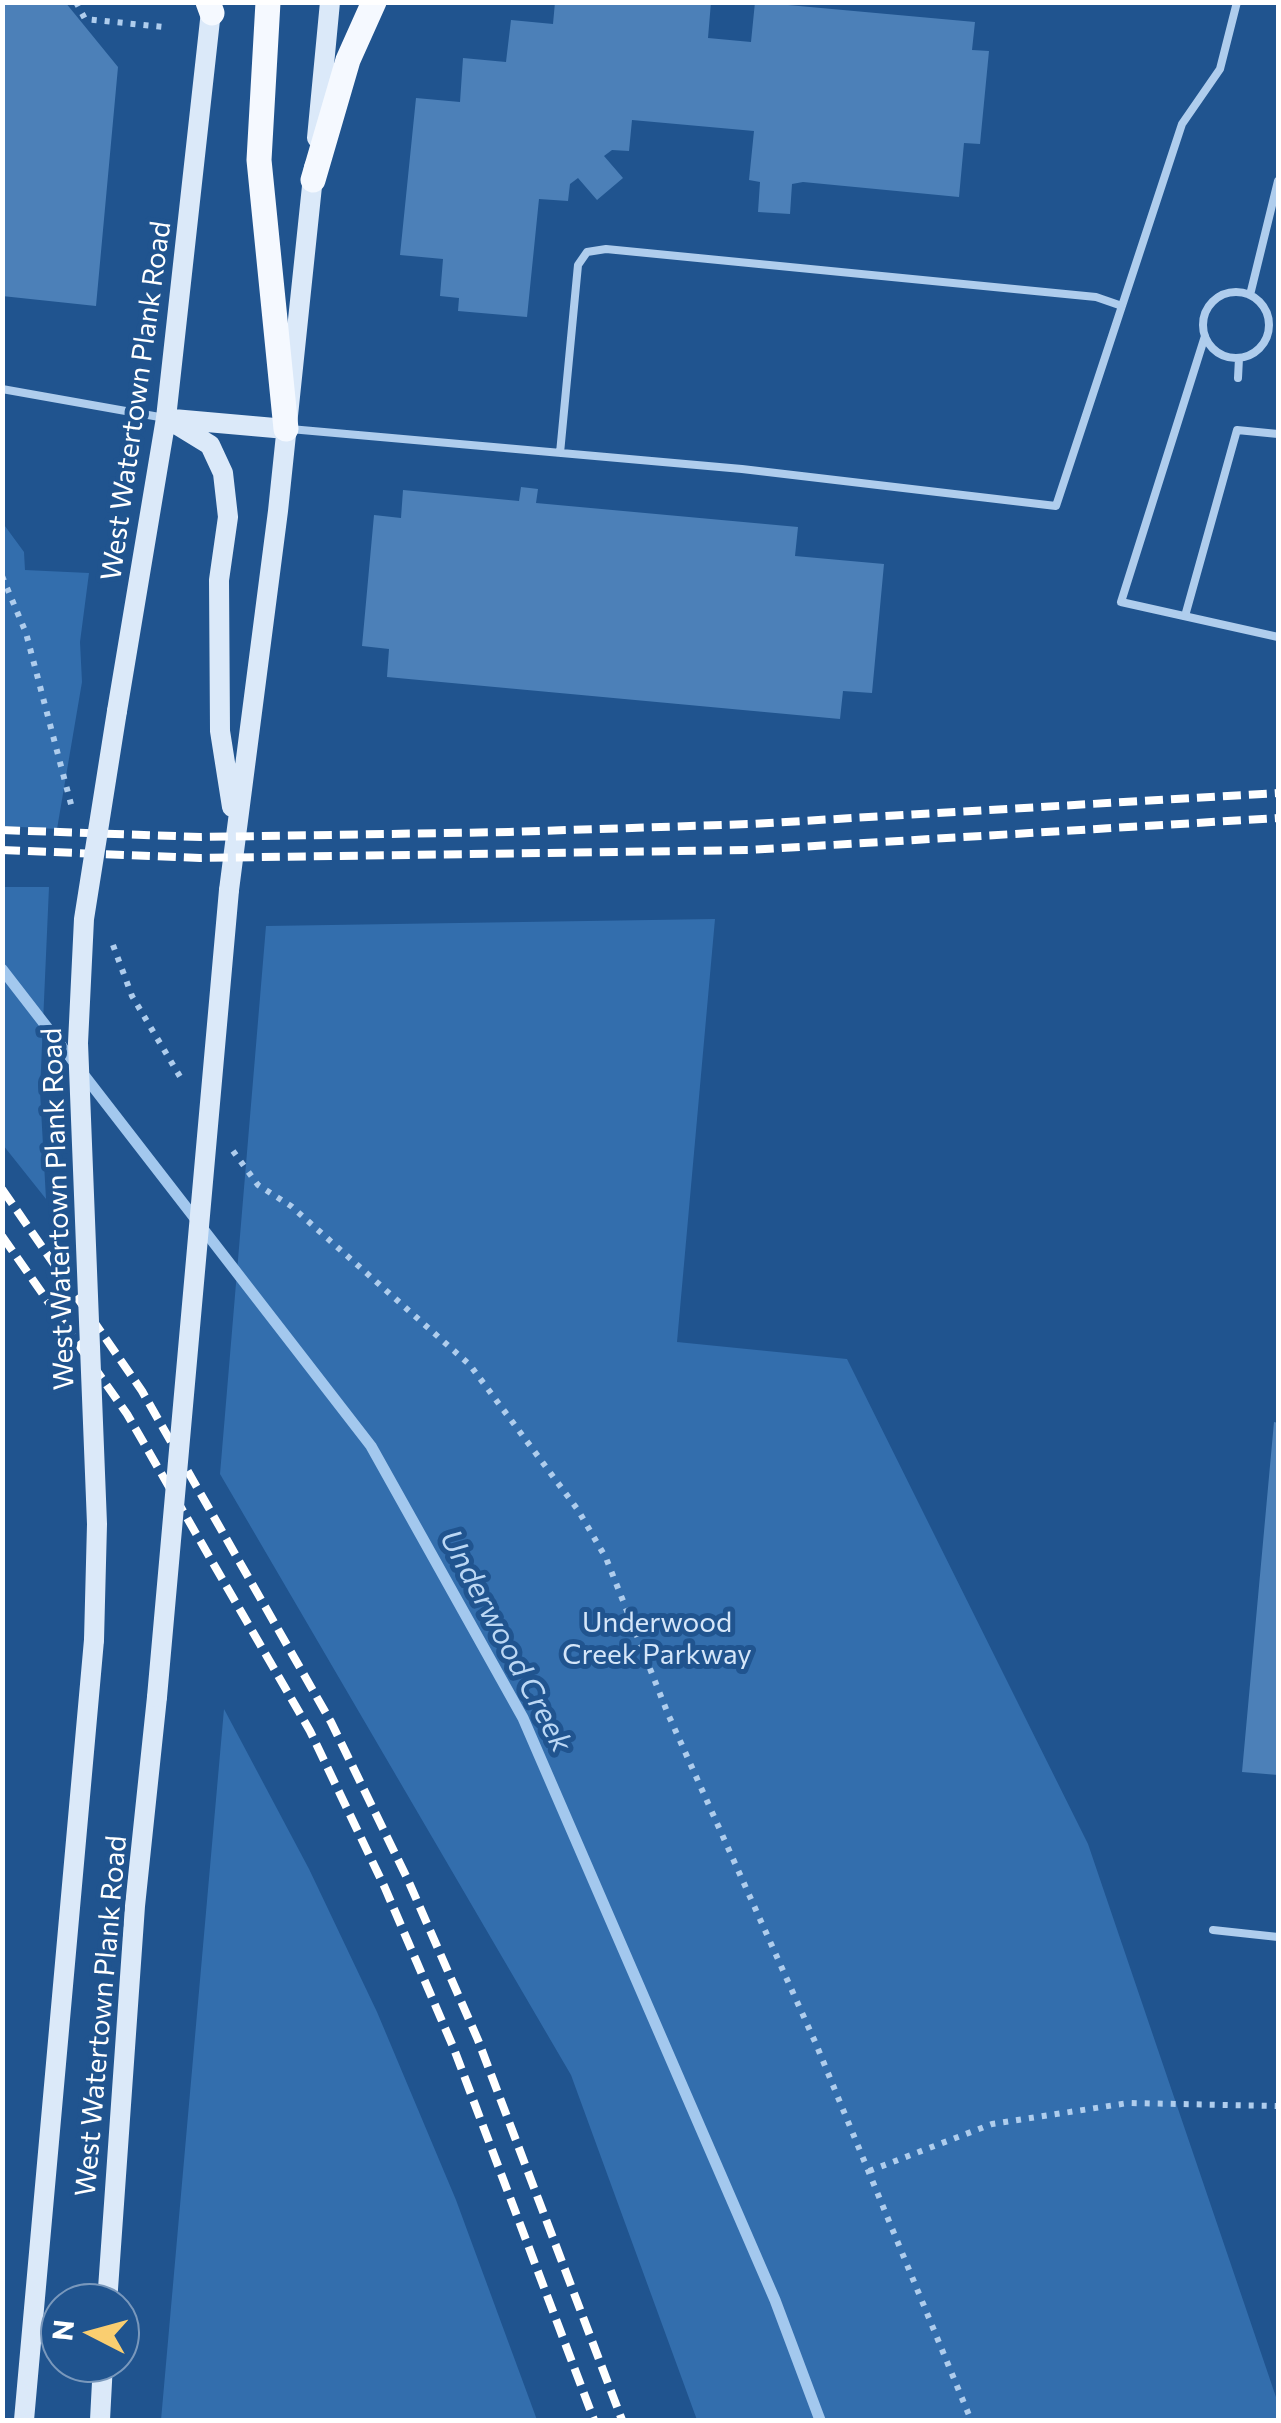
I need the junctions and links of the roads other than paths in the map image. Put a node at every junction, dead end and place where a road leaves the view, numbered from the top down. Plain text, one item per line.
1 (268, 2) edge
2 (330, 2) edge
3 (374, 2) edge
4 (1237, 2) edge
5 (211, 6) edge
6 (313, 180) junction
7 (1278, 181) edge
8 (1250, 295) junction
9 (1122, 306) junction
10 (1206, 336) junction
11 (1239, 358) junction
12 (1238, 378) dead end
13 (2, 389) edge
14 (166, 418) junction
15 (286, 429) junction
16 (1278, 434) edge
17 (560, 454) junction
18 (1185, 616) junction
19 (1278, 637) edge
20 (236, 830) junction
21 (1214, 1930) dead end
22 (1278, 1937) edge
23 (108, 2283) edge
24 (102, 2383) edge
25 (24, 2420) edge
26 (100, 2420) edge

1 - 15 main road
2 - 6 street, West Watertown Plank Road
3 - 6 main road
4 - 9 lane
5 - 14 street, West Watertown Plank Road
6 - 15 street, West Watertown Plank Road
7 - 8 lane
8 - 10 lane
8 - 11 lane
9 - 17 lane
9 - 17 lane
10 - 11 lane
10 - 18 lane
11 - 12 lane
13 - 14 lane
14 - 15 street
14 - 20 street
14 - 25 street, West Watertown Plank Road, bridge
15 - 17 lane
15 - 20 street, West Watertown Plank Road
16 - 18 lane
18 - 19 lane
20 - 23 street, West Watertown Plank Road, bridge
21 - 22 lane
24 - 26 street

